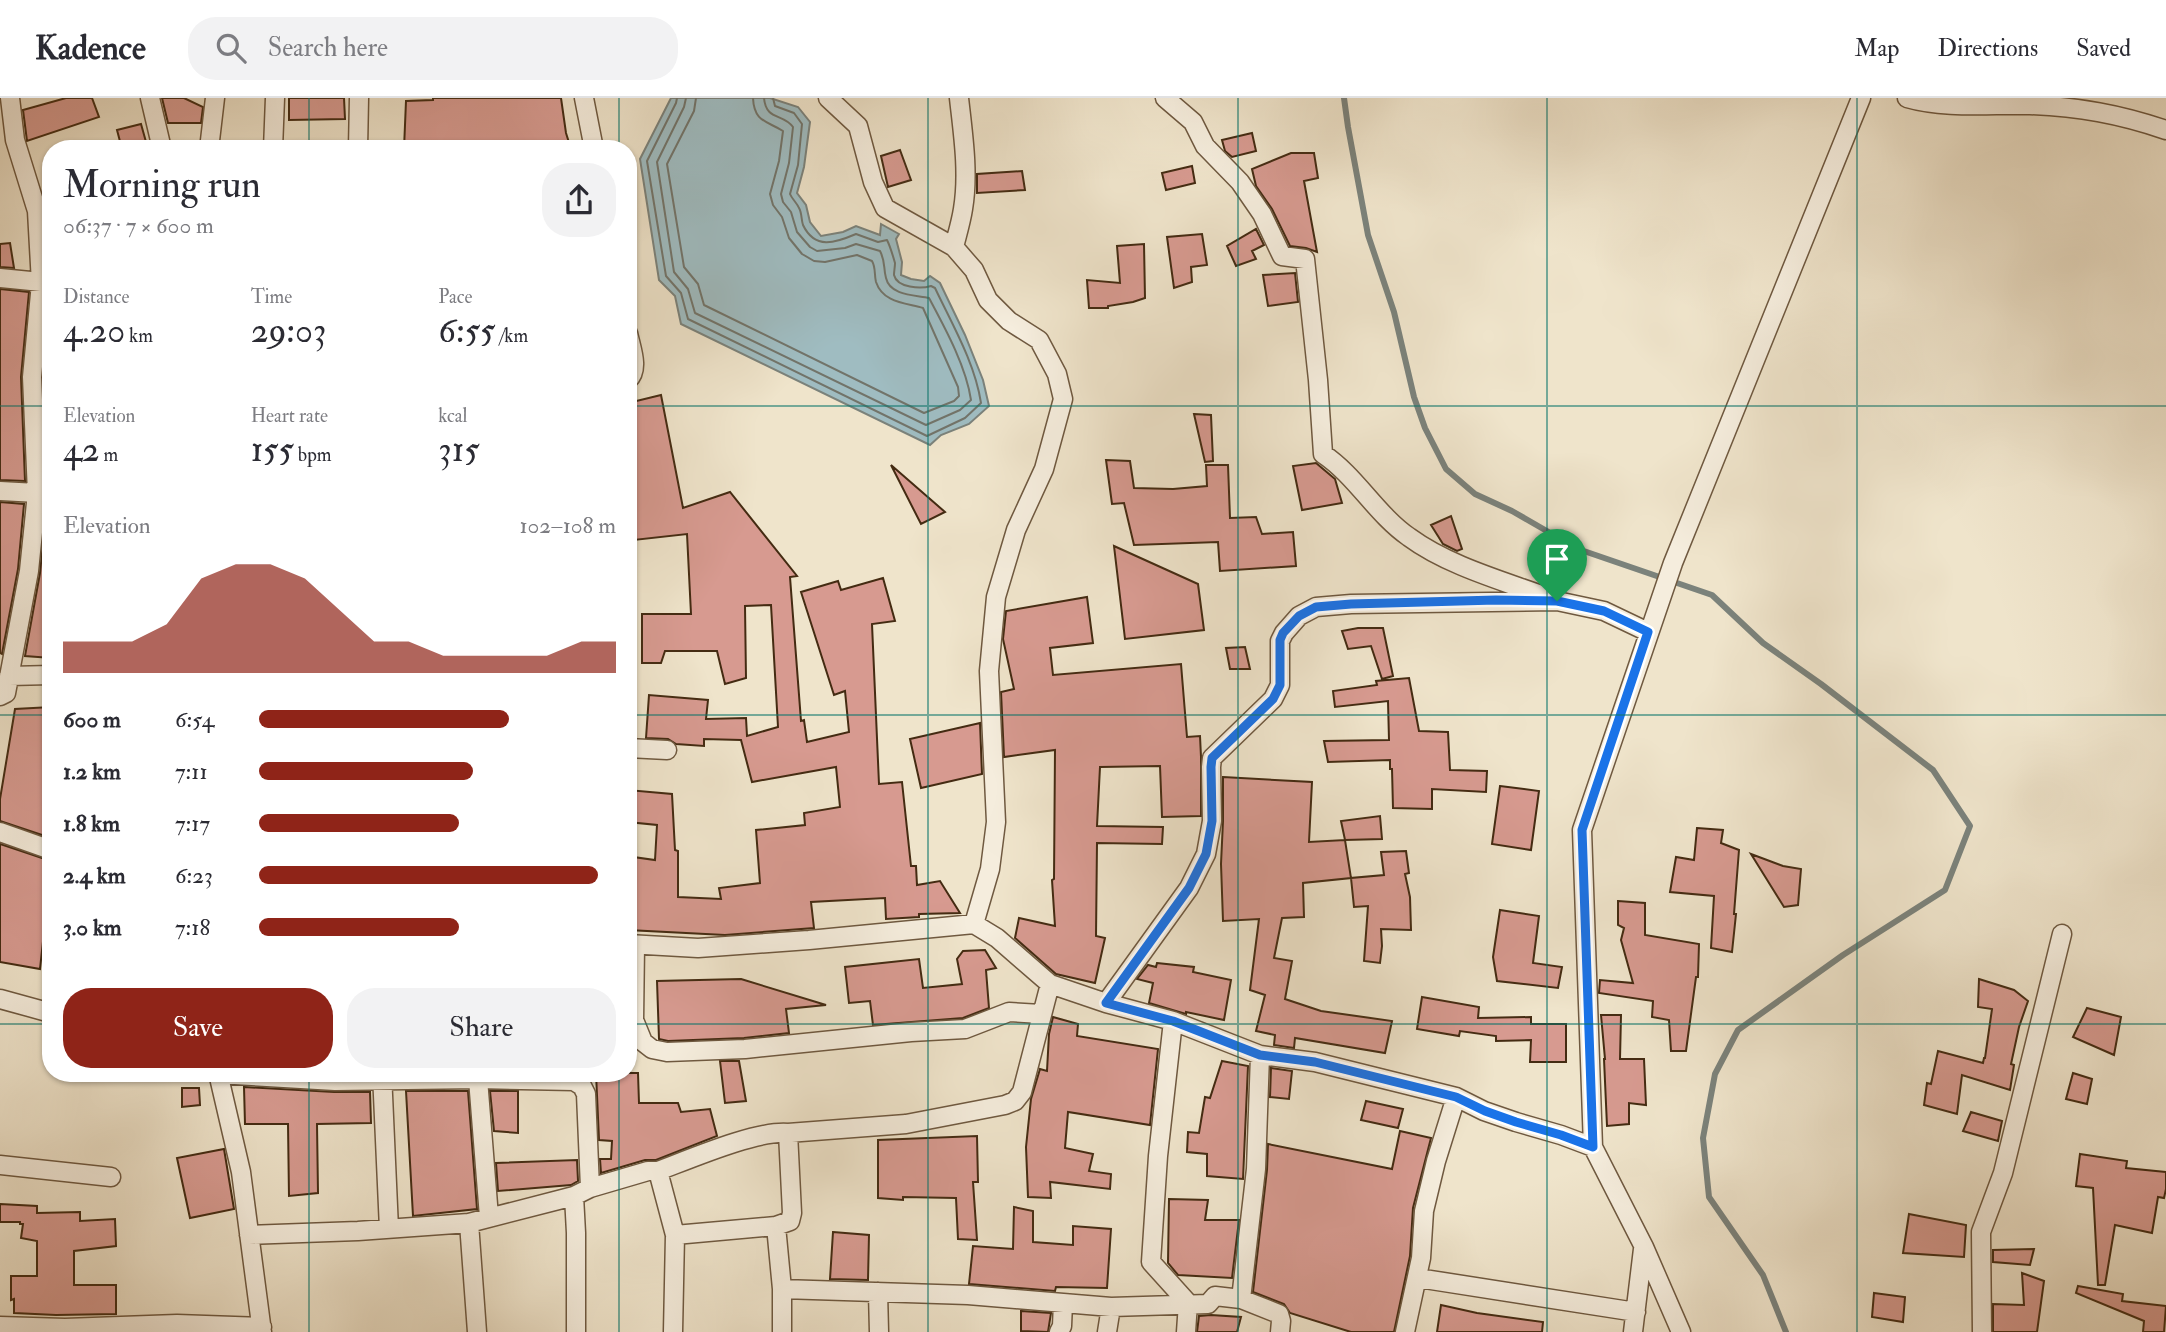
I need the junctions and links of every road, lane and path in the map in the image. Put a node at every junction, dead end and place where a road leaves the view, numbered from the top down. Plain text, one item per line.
1 (10, 98) edge
2 (150, 98) edge
3 (215, 98) edge
4 (275, 98) edge
5 (359, 98) edge
6 (584, 98) edge
7 (828, 98) edge
8 (959, 98) edge
9 (1165, 98) edge
10 (1861, 98) edge
11 (1907, 98) edge
12 (2166, 130) edge
13 (160, 140) edge
14 (210, 140) edge
15 (273, 140) edge
16 (358, 140) edge
17 (591, 140) edge
18 (8, 141) edge
19 (42, 206) edge
20 (954, 247) junction
21 (0, 278) edge
22 (42, 283) edge
23 (42, 310) edge
24 (42, 375) edge
25 (32, 377) junction
26 (0, 491) edge
27 (37, 493) junction
28 (1557, 601) junction
29 (1648, 632) junction
30 (9, 676) junction
31 (42, 676) edge
32 (0, 696) edge
33 (637, 748) edge
34 (667, 750) dead end
35 (0, 832) edge
36 (42, 846) edge
37 (974, 924) junction
38 (2062, 933) dead end
39 (637, 944) edge
40 (1049, 985) junction
41 (0, 999) edge
42 (1106, 1003) junction
43 (42, 1007) edge
44 (1041, 1014) junction
45 (1173, 1021) junction
46 (637, 1027) edge
47 (1260, 1055) junction
48 (220, 1082) edge
49 (382, 1082) edge
50 (470, 1082) edge
51 (575, 1082) edge
52 (1456, 1097) junction
53 (788, 1133) junction
54 (1593, 1147) junction
55 (0, 1165) edge
56 (658, 1171) junction
57 (111, 1177) dead end
58 (590, 1188) junction
59 (574, 1196) junction
60 (489, 1217) junction
61 (469, 1223) junction
62 (776, 1226) junction
63 (389, 1229) junction
64 (249, 1235) junction
65 (675, 1236) junction
66 (1644, 1247) junction
67 (1418, 1278) junction
68 (782, 1289) junction
69 (878, 1292) junction
70 (1241, 1299) junction
71 (1063, 1303) junction
72 (1188, 1303) junction
73 (1111, 1307) junction
74 (1636, 1312) junction
75 (0, 1326) edge
76 (262, 1329) edge
77 (477, 1332) edge
78 (576, 1332) edge
79 (673, 1332) edge
80 (782, 1332) edge
81 (879, 1332) edge
82 (1059, 1332) edge
83 (1107, 1332) edge
84 (1186, 1332) edge
85 (1280, 1332) edge
86 (1405, 1332) edge
87 (1633, 1332) edge
88 (1681, 1332) edge
89 (1982, 1332) edge

1 - 18 street
2 - 13 street
3 - 14 street
4 - 15 street
5 - 16 street
6 - 17 street
7 - 20 street
8 - 20 street
9 - 28 street
10 - 29 street
11 - 12 street
18 - 19 street
20 - 37 street
21 - 22 street
23 - 25 street
24 - 25 street
25 - 27 street
26 - 27 street
27 - 30 street
28 - 29 street
28 - 42 street
29 - 54 street
30 - 31 street
30 - 32 street
33 - 34 street
35 - 36 street
37 - 39 street
37 - 40 street
38 - 89 street
40 - 42 street
40 - 44 street
41 - 43 street
42 - 45 street
44 - 46 street
44 - 53 street
45 - 47 street
45 - 72 street
47 - 52 street
47 - 70 street
48 - 64 street
49 - 63 street
50 - 60 street
51 - 58 street
52 - 54 street
52 - 67 street
53 - 56 street
53 - 62 street
54 - 66 street
55 - 57 street
56 - 58 street
56 - 65 street
58 - 59 street
59 - 60 street
59 - 78 street
60 - 61 street
61 - 63 street
61 - 77 street
62 - 65 street
62 - 68 street
63 - 64 street
64 - 76 street
65 - 79 street
66 - 74 street
66 - 88 street
67 - 74 street
67 - 86 street
68 - 69 street
68 - 80 street
69 - 71 street
69 - 81 street
70 - 72 street
70 - 85 street
71 - 73 street
71 - 82 street
72 - 73 street
72 - 84 street
73 - 83 street
74 - 87 street
75 - 76 street

